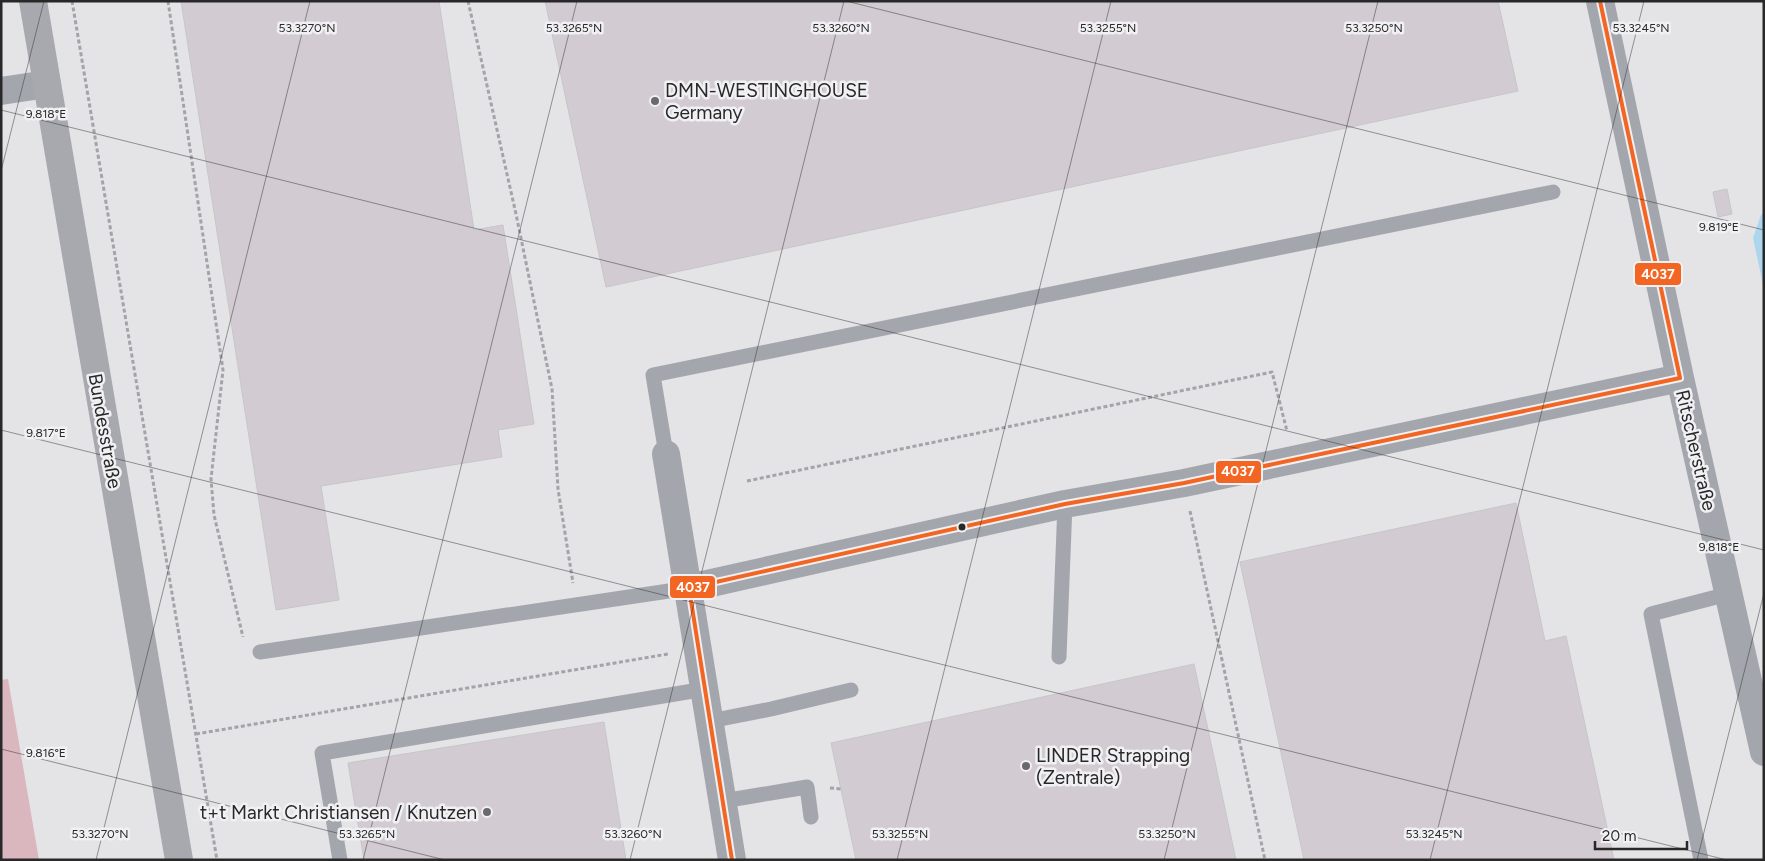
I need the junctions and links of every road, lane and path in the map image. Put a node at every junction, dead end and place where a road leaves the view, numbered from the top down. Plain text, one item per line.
1 (33, 1) edge
2 (72, 1) edge
3 (168, 1) edge
4 (468, 1) edge
5 (1600, 1) edge
6 (47, 84) junction
7 (1, 91) edge
8 (1553, 192) dead end
9 (1680, 378) junction
10 (666, 454) joint
11 (1294, 460) junction
12 (747, 481) dead end
13 (1184, 483) junction
14 (1066, 504) junction
15 (689, 588) junction
16 (1728, 594) junction
17 (576, 604) junction
18 (698, 649) junction
19 (260, 652) joint
20 (1059, 657) dead end
21 (705, 689) junction
22 (851, 690) dead end
23 (710, 720) junction
24 (196, 734) junction
25 (1764, 752) edge
26 (722, 801) junction
27 (811, 817) dead end
28 (179, 860) edge
29 (217, 860) edge
30 (340, 860) edge
31 (732, 860) edge
32 (1265, 860) edge
33 (1701, 860) edge

1 - 6 main road, Bundesstraße
2 - 24 path
3 - 19 path
4 - 17 path
5 - 9 street, Ritscherstraße
6 - 7 street
6 - 28 main road, Bundesstraße
8 - 10 lane
9 - 11 street
9 - 16 street, Ritscherstraße
10 - 15 street
11 - 12 path
11 - 13 street
13 - 14 street
13 - 32 path
14 - 15 street
14 - 20 lane
15 - 17 lane
15 - 18 street
16 - 25 street, Ritscherstraße
16 - 33 lane
17 - 19 lane
18 - 21 street
18 - 24 path
21 - 23 street
21 - 30 lane
22 - 23 lane
23 - 26 street
24 - 29 path
26 - 27 lane
26 - 31 street

